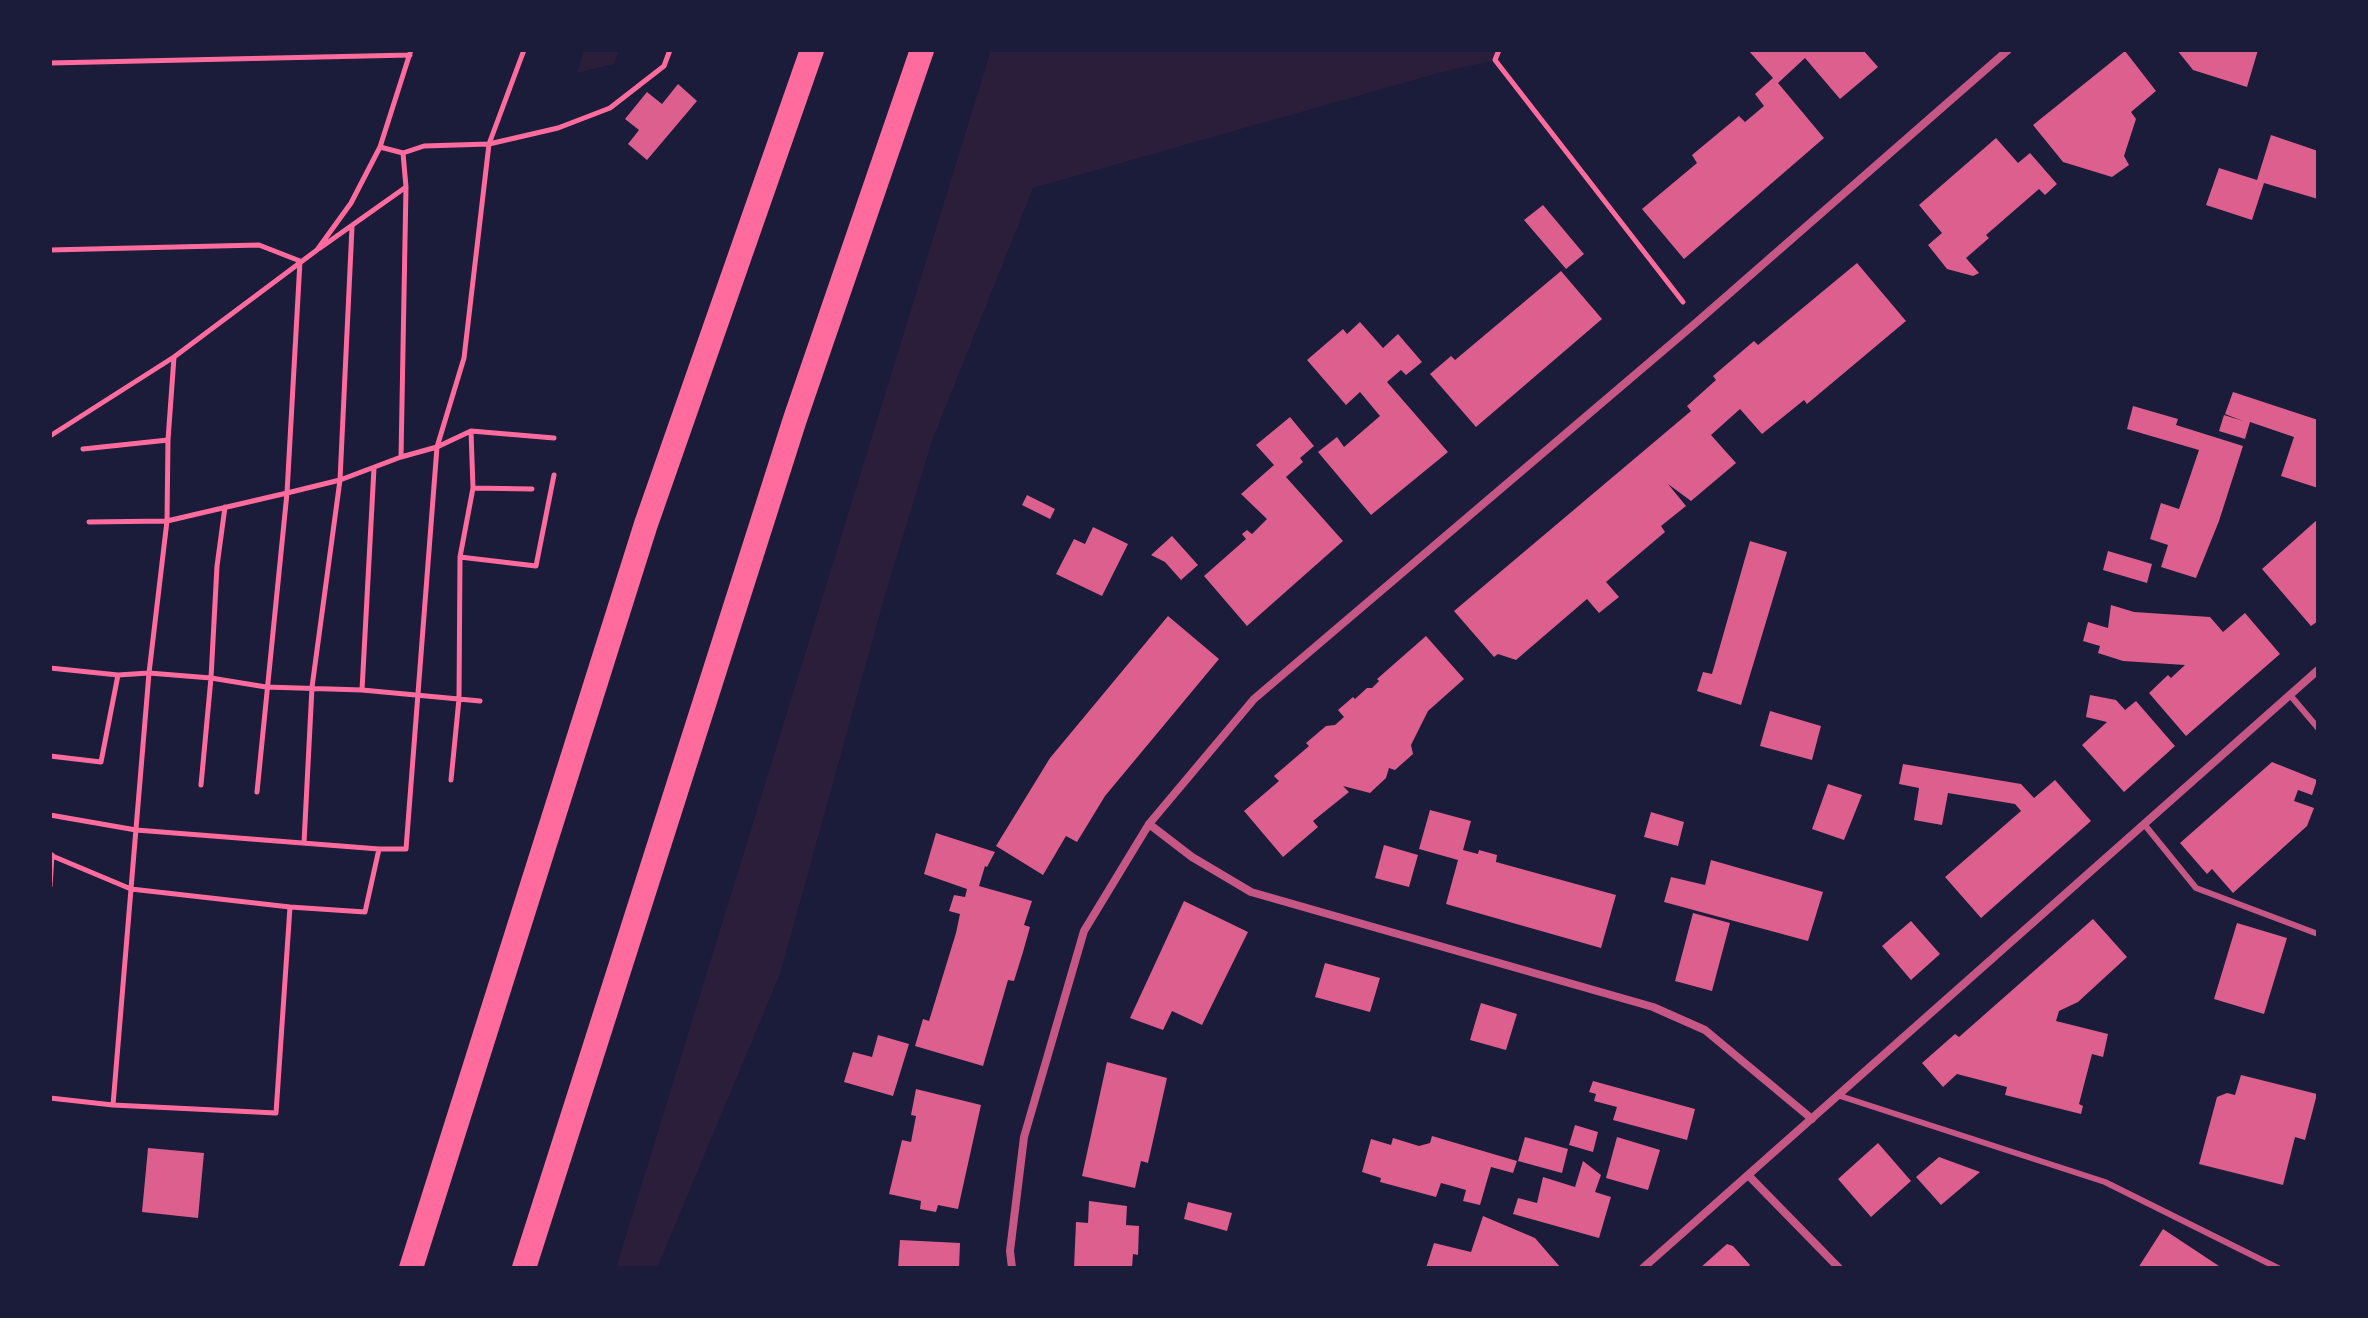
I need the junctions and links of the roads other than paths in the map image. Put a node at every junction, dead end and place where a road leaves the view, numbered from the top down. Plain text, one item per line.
1 (812, 50) edge
2 (922, 50) edge
3 (2008, 50) edge
4 (2318, 670) edge
5 (2290, 695) junction
6 (2318, 728) edge
7 (1149, 824) junction
8 (2144, 824) junction
9 (2318, 934) edge
10 (1837, 1095) junction
11 (1812, 1119) junction
12 (1748, 1175) junction
13 (411, 1268) edge
14 (524, 1268) edge
15 (1012, 1268) edge
16 (1643, 1268) edge
17 (1839, 1268) edge
18 (2278, 1268) edge

1 - 13 highway
2 - 14 highway
3 - 7 street
4 - 5 street
5 - 6 lane
5 - 8 street
7 - 11 street
7 - 15 street
8 - 9 lane
8 - 10 street
10 - 11 street
10 - 18 lane
11 - 12 street
12 - 16 street
12 - 17 street

